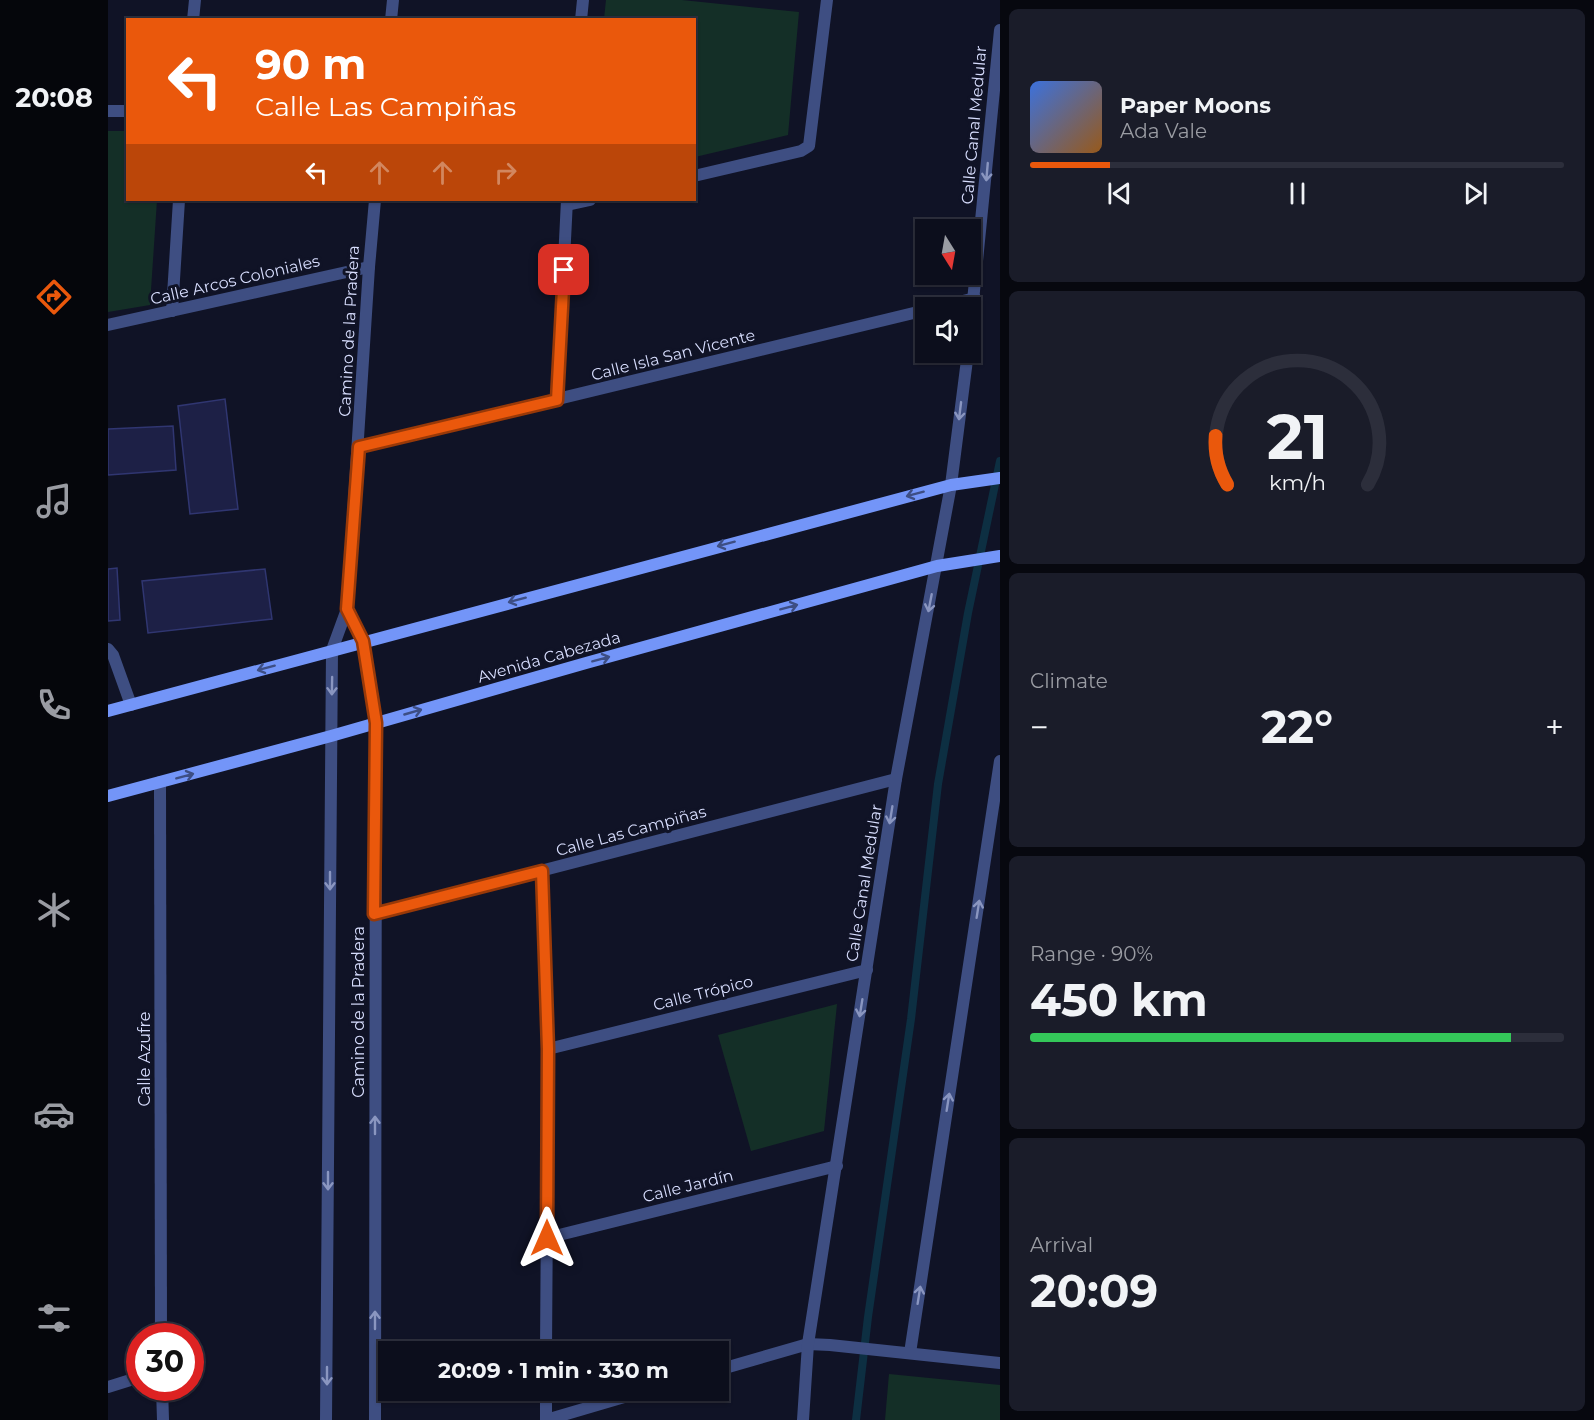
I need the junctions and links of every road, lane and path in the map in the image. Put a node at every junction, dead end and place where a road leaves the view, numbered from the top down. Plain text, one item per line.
1 (195, 0) edge
2 (393, 0) edge
3 (583, 0) edge
4 (827, 0) edge
5 (193, 18) edge
6 (391, 18) edge
7 (581, 18) edge
8 (1000, 30) edge
9 (108, 111) edge
10 (126, 111) edge
11 (696, 176) edge
12 (179, 201) edge
13 (375, 201) edge
14 (567, 202) edge
15 (369, 267) junction
16 (975, 297) edge
17 (172, 311) junction
18 (915, 313) edge
19 (108, 325) edge
20 (967, 363) edge
21 (557, 400) junction
22 (359, 447) junction
23 (1000, 478) edge
24 (951, 485) junction
25 (1000, 556) edge
26 (937, 566) junction
27 (347, 609) junction
28 (363, 641) junction
29 (108, 649) edge
30 (332, 650) junction
31 (131, 705) junction
32 (108, 711) edge
33 (376, 723) junction
34 (331, 736) junction
35 (1000, 761) edge
36 (896, 779) junction
37 (160, 782) junction
38 (108, 796) edge
39 (542, 871) junction
40 (374, 914) junction
41 (867, 970) junction
42 (548, 1049) junction
43 (837, 1166) junction
44 (547, 1238) junction
45 (161, 1323) edge
46 (546, 1341) edge
47 (808, 1344) junction
48 (910, 1353) junction
49 (1000, 1363) edge
50 (729, 1367) edge
51 (126, 1381) edge
52 (108, 1387) edge
53 (162, 1401) edge
54 (546, 1401) edge
55 (611, 1401) edge
56 (163, 1420) edge
57 (326, 1420) edge
58 (375, 1420) edge
59 (546, 1420) edge
60 (803, 1420) edge

1 - 5 street
2 - 6 street
3 - 7 street
4 - 11 street
8 -> 16 street, Calle Canal Medular
9 - 10 street
12 - 17 street
13 - 15 street, Camino de la Pradera
14 - 21 street
15 - 17 street, Calle Arcos Coloniales
15 - 22 street, Camino de la Pradera
17 - 19 street, Calle Arcos Coloniales
18 - 21 street, Calle Isla San Vicente
20 -> 24 street, Calle Canal Medular
21 - 22 street, Calle Isla San Vicente
22 - 27 street, Camino de la Pradera
23 - 24 main road
24 - 26 street, Calle Canal Medular
24 -> 28 main road
25 - 26 main road, Avenida Cabezada
33 -> 26 main road, Avenida Cabezada
26 -> 36 street, Calle Canal Medular
27 - 28 street, Camino de la Pradera
27 - 30 street, Camino de la Pradera
28 - 30 main road
28 - 33 street, Camino de la Pradera
29 - 31 street
30 -> 31 main road
30 -> 34 street, Camino de la Pradera
31 - 32 main road
33 - 34 main road, Avenida Cabezada
33 - 40 street, Camino de la Pradera
37 -> 34 main road, Avenida Cabezada
34 -> 57 street, Camino de la Pradera
48 -> 35 street
36 - 39 street, Calle Las Campiñas
36 -> 41 street, Calle Canal Medular
37 - 38 main road, Avenida Cabezada
37 - 45 street, Calle Azufre
39 - 40 street, Calle Las Campiñas
39 - 42 street
58 -> 40 street, Camino de la Pradera
41 - 42 street, Calle Trópico
41 -> 43 street, Calle Canal Medular
42 - 44 street
43 - 44 street, Calle Jardín
43 - 47 street, Calle Canal Medular
44 - 46 street
47 - 48 street
47 - 50 street
47 - 60 street, Calle Canal Medular
48 - 49 street
51 - 52 street
53 - 56 street
54 - 59 street
55 - 59 street

